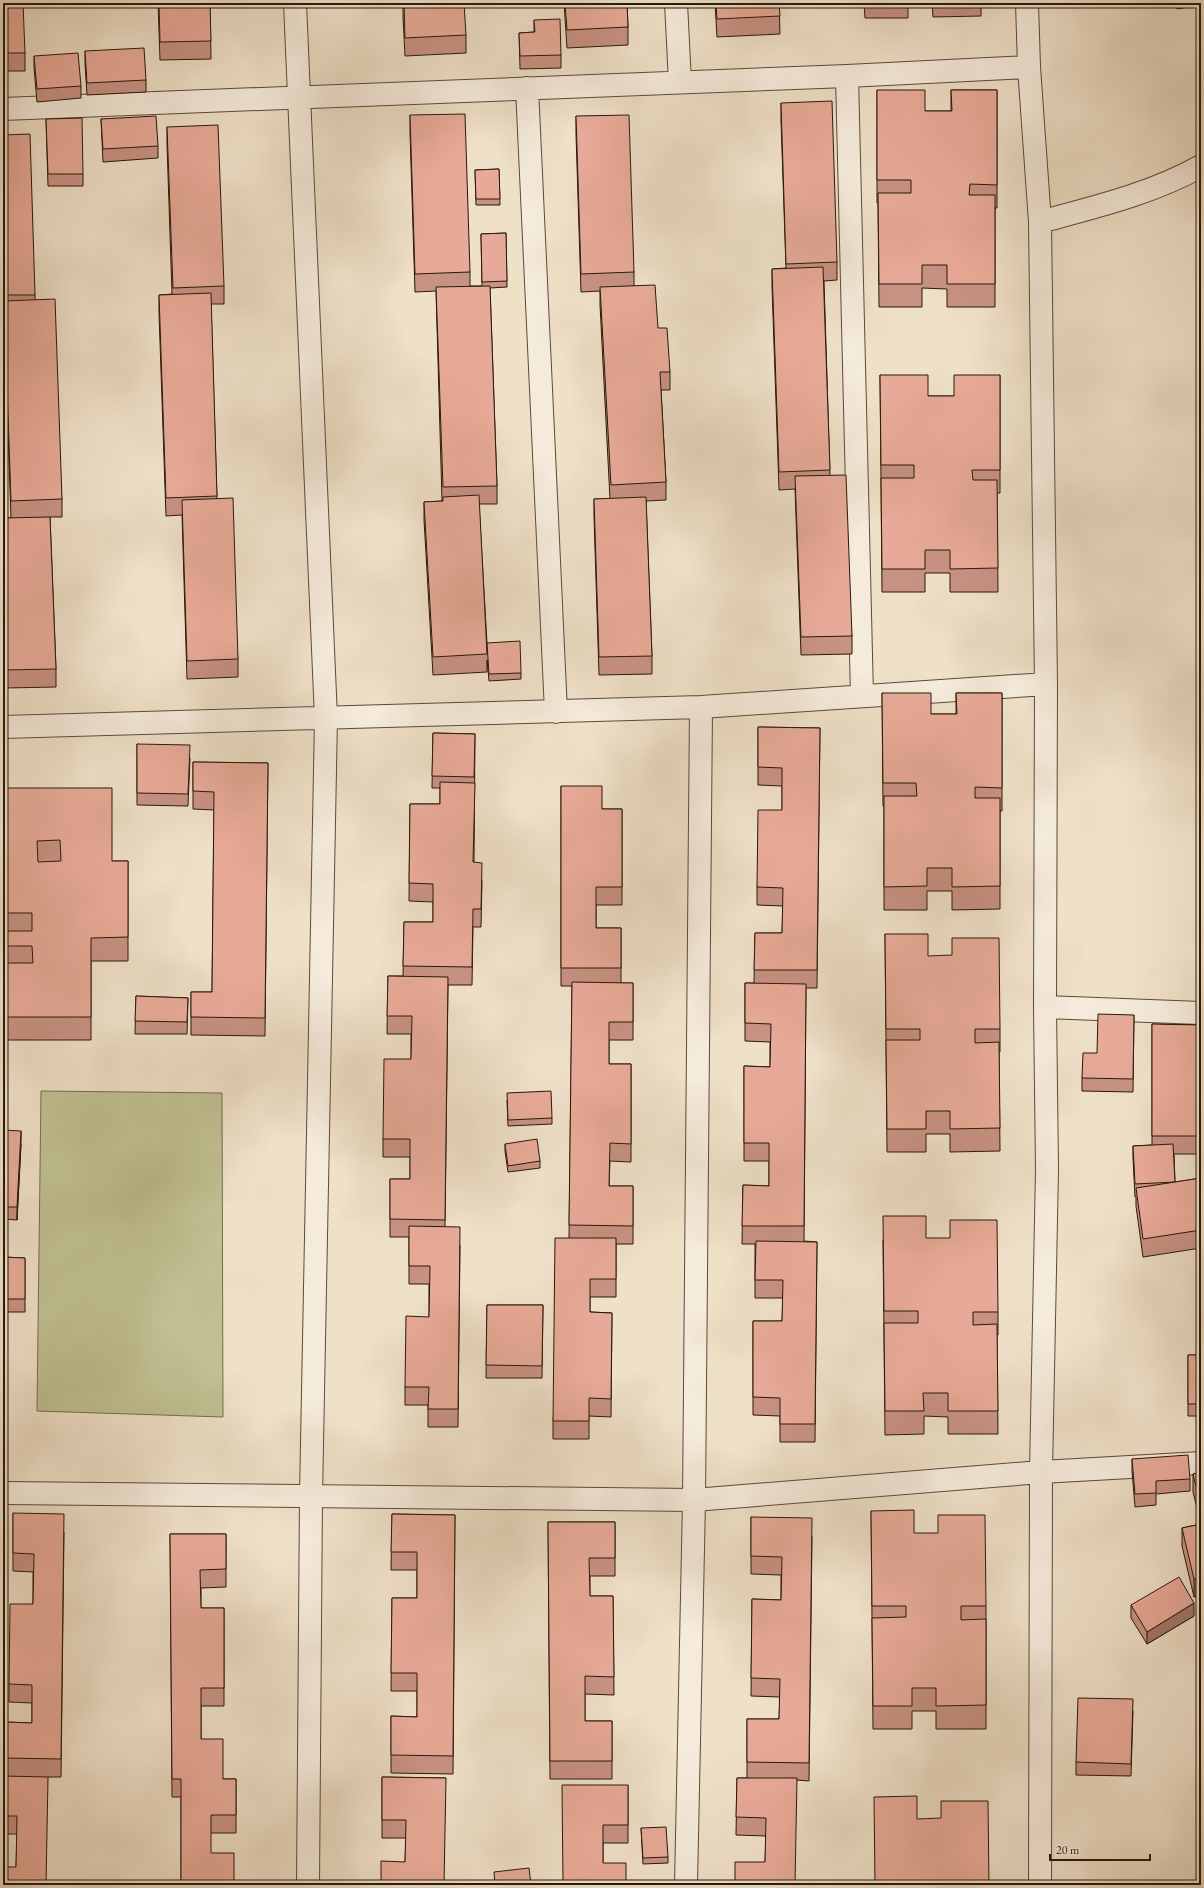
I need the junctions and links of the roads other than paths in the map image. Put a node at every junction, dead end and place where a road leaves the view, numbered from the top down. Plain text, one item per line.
1 (295, 3) edge
2 (676, 3) edge
3 (1027, 3) edge
4 (1029, 67) junction
5 (847, 76) junction
6 (680, 82) junction
7 (527, 88) junction
8 (298, 98) junction
9 (3, 109) edge
10 (1201, 166) edge
11 (1040, 222) junction
12 (1046, 684) junction
13 (862, 696) junction
14 (701, 707) junction
15 (556, 712) junction
16 (326, 718) junction
17 (3, 727) edge
18 (1045, 1007) junction
19 (1201, 1012) edge
20 (1201, 1463) edge
21 (1041, 1472) junction
22 (3, 1493) edge
23 (311, 1496) junction
24 (694, 1500) junction
25 (308, 1885) edge
26 (686, 1885) edge
27 (1040, 1885) edge

1 - 8 street
2 - 6 street
3 - 4 street
4 - 5 street
4 - 11 street
5 - 6 street
5 - 13 street
6 - 7 street
7 - 8 street
7 - 15 street
8 - 9 street
8 - 16 street
10 - 11 street
11 - 12 street
12 - 13 street
12 - 18 street
13 - 14 street
14 - 15 street
14 - 24 street
15 - 16 street
16 - 17 street
16 - 23 street
18 - 19 street
18 - 21 street
20 - 21 street
21 - 24 street
21 - 27 street
22 - 23 street
23 - 24 street
23 - 25 street
24 - 26 street

